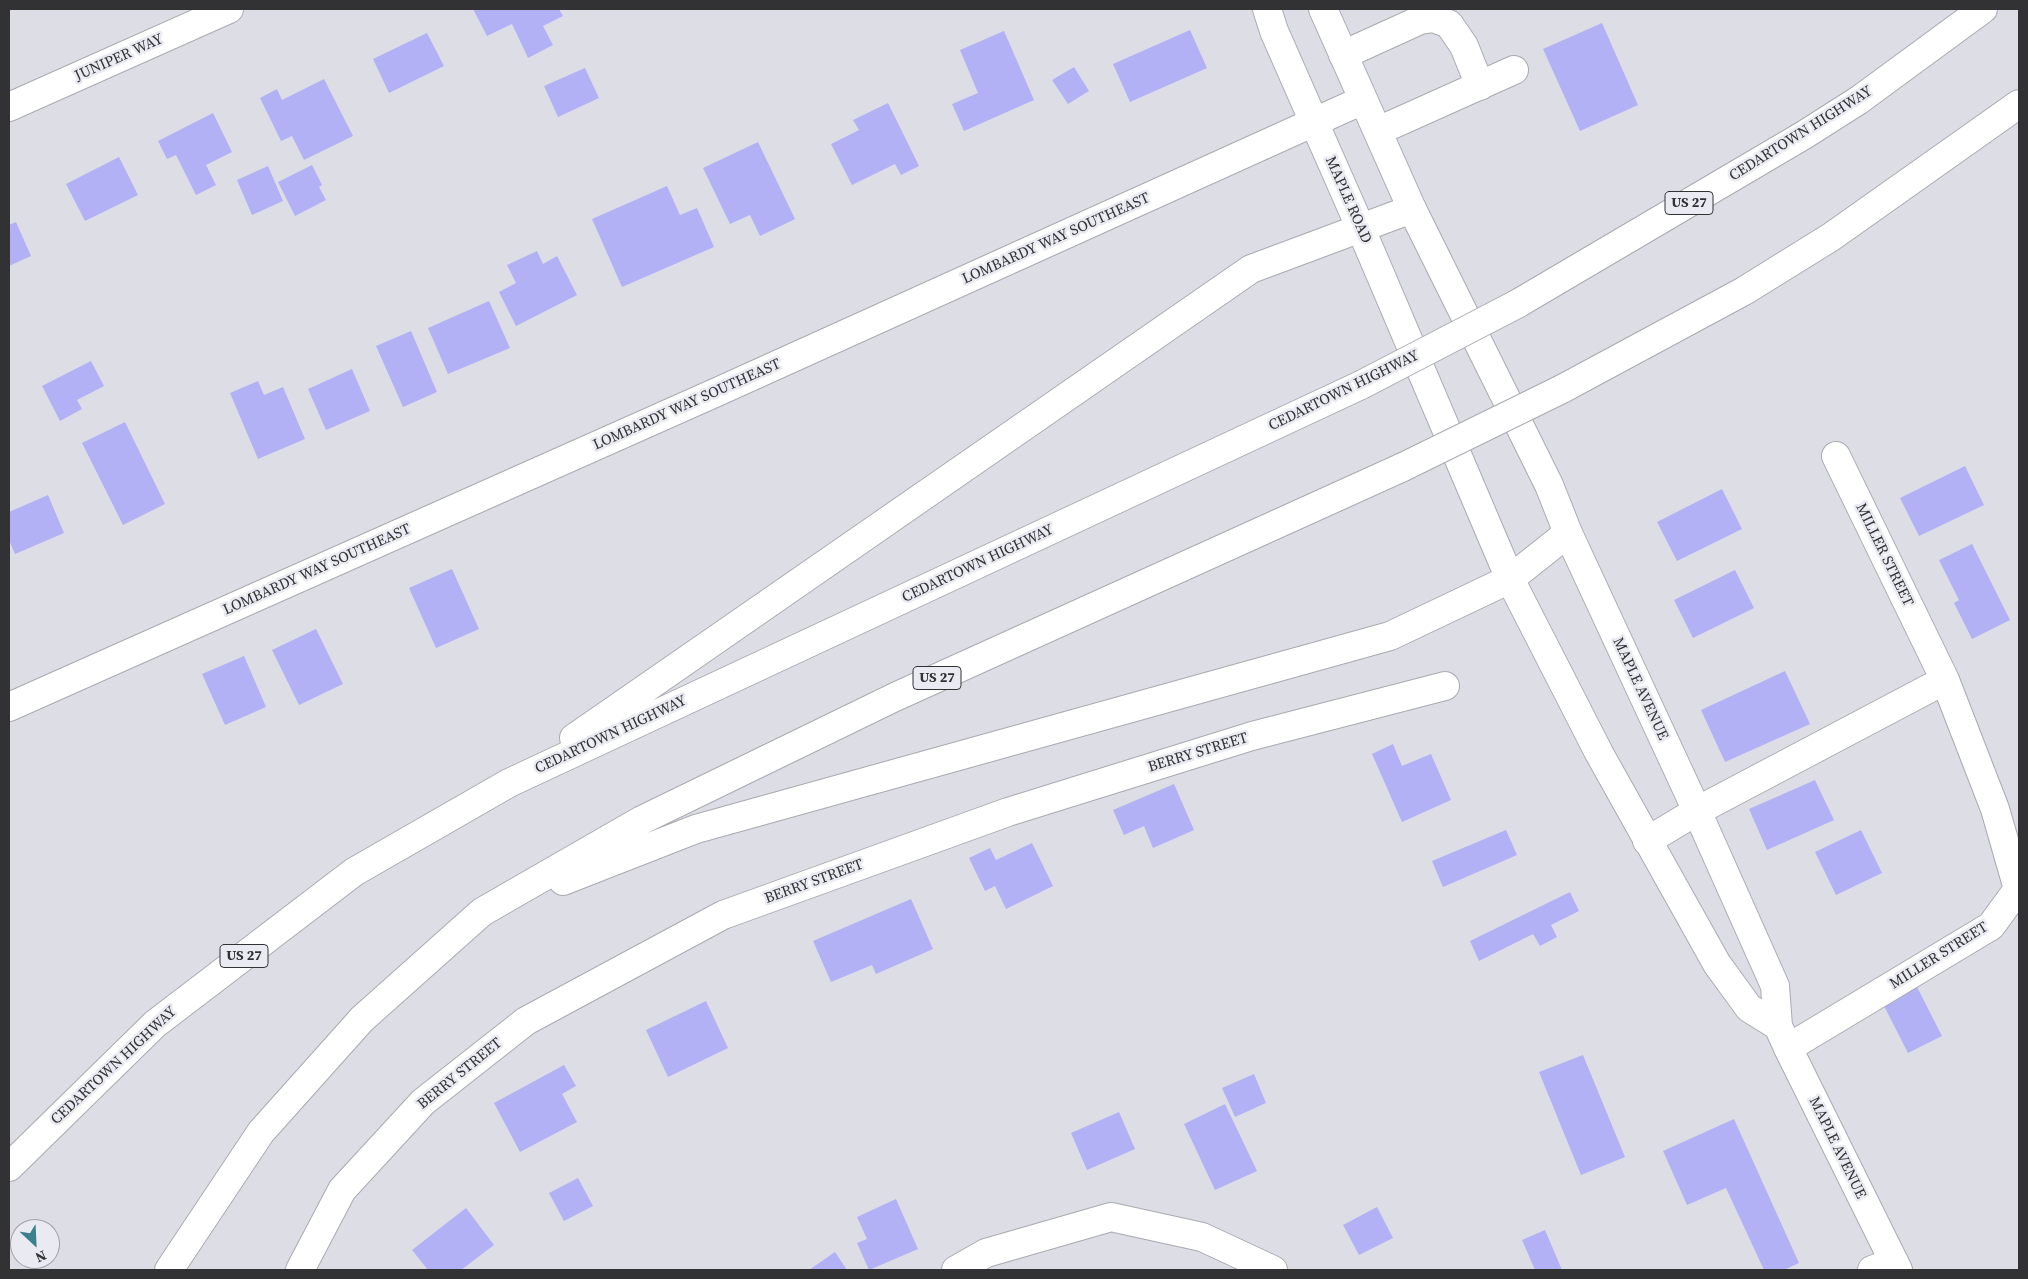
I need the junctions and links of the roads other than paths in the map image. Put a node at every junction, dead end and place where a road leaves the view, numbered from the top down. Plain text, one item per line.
1 (229, 9) edge
2 (1267, 9) edge
3 (1323, 9) edge
4 (1984, 9) edge
5 (1343, 55) junction
6 (1514, 70) dead end
7 (1480, 86) junction
8 (1363, 100) junction
9 (2019, 104) edge
10 (9, 107) edge
11 (1314, 122) junction
12 (1378, 131) junction
13 (1412, 209) junction
14 (1361, 229) junction
15 (1836, 456) dead end
16 (1568, 534) junction
17 (1510, 579) junction
18 (1945, 680) junction
19 (1445, 686) dead end
20 (9, 707) edge
21 (509, 783) junction
22 (1697, 811) junction
23 (1647, 841) junction
24 (482, 912) junction
25 (1783, 1037) junction
26 (9, 1167) edge
27 (1888, 1268) edge
28 (169, 1270) edge
29 (300, 1270) edge
30 (956, 1270) edge
31 (1273, 1270) edge

1 - 10 main road, JUNIPER WAY
2 - 11 main road, MAPLE ROAD
3 - 5 main road
4 - 21 main road, CEDARTOWN HIGHWAY / US 27, bridge
5 - 7 main road
5 - 8 main road
6 - 7 main road
7 - 12 main road
8 - 11 main road, LOMBARDY WAY SOUTHEAST
8 - 12 main road
9 - 24 main road, US 27, bridge
11 - 14 main road, MAPLE ROAD
11 - 20 main road, LOMBARDY WAY SOUTHEAST
12 - 13 main road
13 - 14 main road
13 - 16 main road, MAPLE AVENUE
14 - 17 main road, MAPLE ROAD
14 - 21 main road
15 - 18 main road, MILLER STREET
16 - 17 main road
16 - 22 main road, MAPLE AVENUE
17 - 23 main road
17 - 24 main road
18 - 22 main road
18 - 25 main road, MILLER STREET
19 - 29 main road, BERRY STREET
21 - 26 main road, CEDARTOWN HIGHWAY / US 27
22 - 23 main road
22 - 25 main road, MAPLE AVENUE
23 - 25 main road
24 - 28 main road, US 27
25 - 27 main road, MAPLE AVENUE
30 - 31 main road

